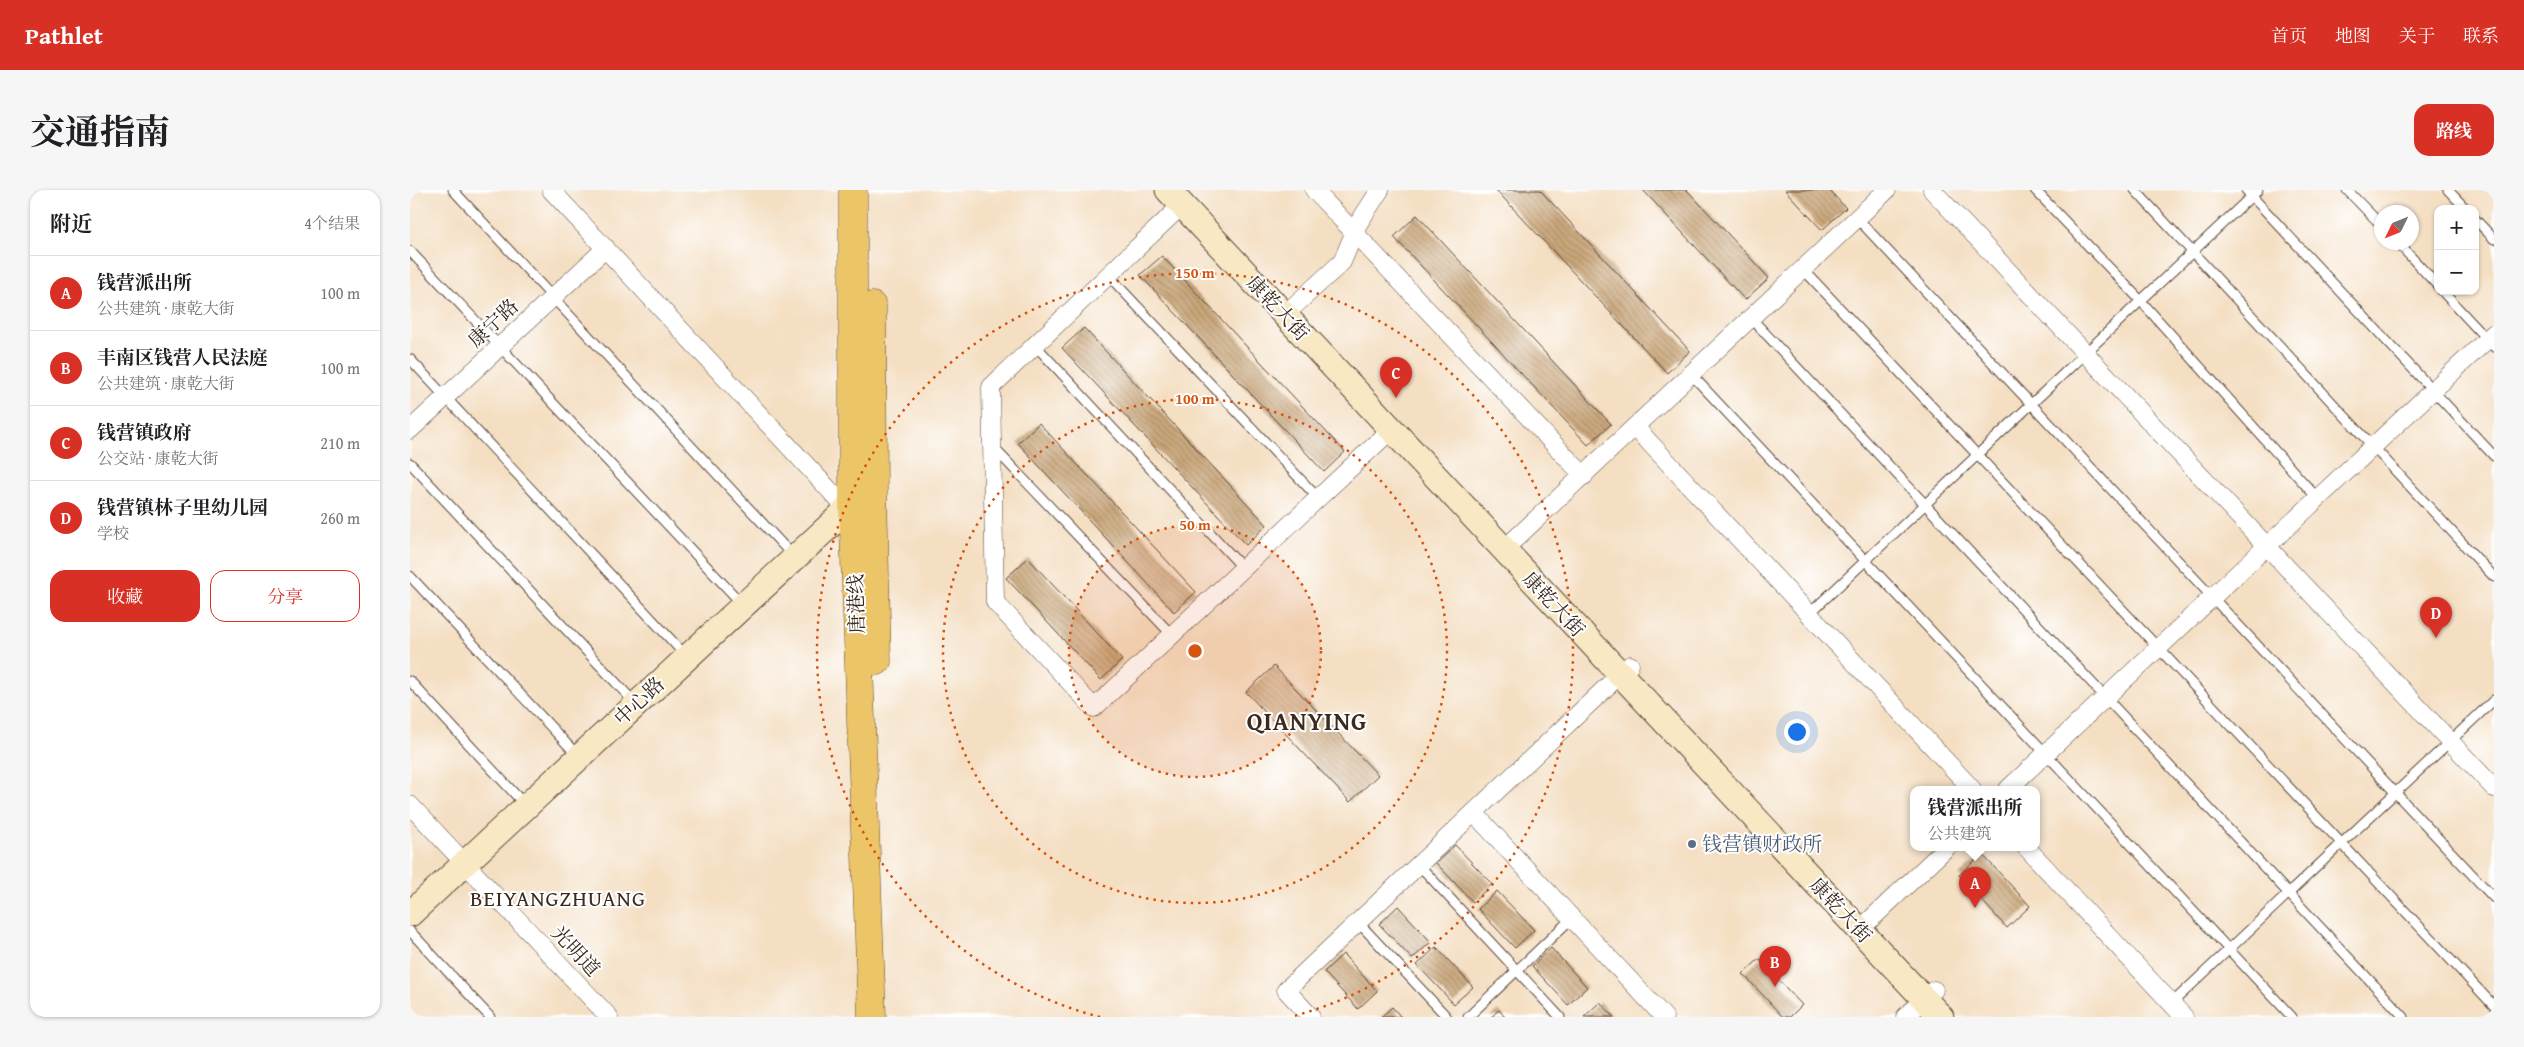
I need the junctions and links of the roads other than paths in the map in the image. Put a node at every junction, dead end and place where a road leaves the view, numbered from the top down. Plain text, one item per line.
1 (453, 190) edge
2 (551, 190) edge
3 (853, 190) edge
4 (871, 190) edge
5 (1314, 190) edge
6 (1380, 190) edge
7 (1887, 190) edge
8 (1932, 190) edge
9 (2035, 190) edge
10 (2136, 190) edge
11 (2347, 190) edge
12 (2448, 190) edge
13 (2252, 192) edge
14 (1179, 195) edge
15 (2462, 205) edge
16 (1857, 218) junction
17 (2374, 218) edge
18 (2479, 223) edge
19 (1354, 234) junction
20 (2494, 239) edge
21 (606, 248) junction
22 (2404, 250) edge
23 (410, 251) edge
24 (2192, 252) junction
25 (1803, 269) junction
26 (1108, 275) junction
27 (2434, 282) edge
28 (2446, 295) edge
29 (553, 298) junction
30 (2141, 301) junction
31 (1294, 306) junction
32 (1751, 318) junction
33 (2492, 340) edge
34 (1035, 345) junction
35 (500, 346) junction
36 (2086, 353) junction
37 (410, 359) edge
38 (1691, 374) junction
39 (2432, 390) junction
40 (445, 397) junction
41 (2031, 405) junction
42 (1635, 427) junction
43 (410, 430) edge
44 (1392, 430) junction
45 (992, 446) junction
46 (2373, 448) junction
47 (1978, 455) junction
48 (2494, 456) edge
49 (410, 463) edge
50 (1584, 476) junction
51 (1318, 498) junction
52 (2318, 499) junction
53 (858, 503) junction
54 (1926, 504) junction
55 (1514, 540) junction
56 (2267, 546) junction
57 (794, 558) junction
58 (1865, 561) junction
59 (1243, 568) junction
60 (410, 576) edge
61 (2494, 577) edge
62 (2212, 598) junction
63 (743, 605) junction
64 (1809, 614) junction
65 (1172, 636) junction
66 (2159, 648) junction
67 (687, 657) junction
68 (1625, 670) junction
69 (410, 681) edge
70 (2106, 698) junction
71 (2494, 700) edge
72 (636, 704) junction
73 (2450, 742) junction
74 (2046, 754) junction
75 (579, 757) junction
76 (1969, 786) edge
77 (2011, 786) edge
78 (2494, 788) edge
79 (2396, 793) junction
80 (410, 804) edge
81 (526, 806) junction
82 (1474, 813) junction
83 (2342, 844) junction
84 (1943, 851) edge
85 (2030, 851) edge
86 (465, 863) junction
87 (1419, 865) junction
88 (2289, 894) junction
89 (2494, 898) edge
90 (410, 914) edge
91 (1572, 918) junction
92 (1869, 920) junction
93 (1358, 922) junction
94 (410, 931) edge
95 (2229, 950) junction
96 (1517, 971) junction
97 (1929, 995) junction
98 (2172, 1004) junction
99 (2494, 1006) edge
100 (490, 1017) edge
101 (608, 1017) edge
102 (872, 1017) edge
103 (887, 1017) edge
104 (1311, 1017) edge
105 (1447, 1017) edge
106 (1468, 1017) edge
107 (1560, 1017) edge
108 (1664, 1017) edge
109 (1905, 1017) edge
110 (1941, 1017) edge
111 (1959, 1017) edge
112 (2184, 1017) edge
113 (2292, 1017) edge
114 (2404, 1017) edge

1 - 29 lane
2 - 21 street
3 - 53 highway, 唐港线
4 - 53 highway, 唐港线
5 - 19 street
6 - 19 street
7 - 16 street
8 - 36 street
9 - 30 lane
10 - 24 lane
11 - 17 lane
12 - 15 lane
13 - 24 lane
13 - 39 lane
14 - 26 street
14 - 31 street, 康乾大街
14 - 44 street, 康乾大街
16 - 25 street
16 - 41 lane
18 - 20 lane
19 - 31 street
19 - 50 street
21 - 29 street, 康宁路
21 - 53 street
22 - 27 lane
23 - 35 lane
24 - 30 lane
24 - 46 lane
25 - 32 street
25 - 47 lane
26 - 34 street
26 - 51 lane
28 - 33 lane
29 - 35 street, 康宁路
29 - 57 lane
30 - 36 lane
30 - 52 lane
31 - 55 street, 康乾大街
32 - 38 street
32 - 54 lane
33 - 39 street
34 - 45 street
34 - 59 lane
35 - 40 street, 康宁路
35 - 63 lane
36 - 41 lane
36 - 56 street
37 - 40 lane
38 - 42 street
38 - 58 lane
39 - 46 street
39 - 48 lane
40 - 43 street, 康宁路
40 - 67 lane
41 - 47 lane
41 - 62 lane
42 - 50 street
42 - 64 street
44 - 51 street
44 - 68 street, 康乾大街
45 - 65 lane
45 - 65 street
46 - 52 street
46 - 61 lane
47 - 54 lane
47 - 66 lane
49 - 72 lane
50 - 55 street
51 - 59 street
52 - 56 street
53 - 57 street, 中心路
53 - 102 highway, 唐港线
53 - 103 highway, 唐港线
54 - 58 lane
54 - 70 lane
55 - 68 street, 康乾大街
56 - 62 street
56 - 73 street
57 - 63 street, 中心路
58 - 64 lane
58 - 74 lane
59 - 65 street
60 - 75 lane
62 - 66 street
62 - 79 lane
63 - 67 street, 中心路
64 - 76 street
66 - 70 street
66 - 83 lane
67 - 72 street, 中心路
68 - 82 street
68 - 92 street, 康乾大街
68 - 97 street, 康乾大街
69 - 81 lane
70 - 74 street
70 - 88 lane
71 - 73 lane
72 - 75 street, 中心路
73 - 78 street
73 - 79 lane
74 - 77 street
74 - 95 lane
75 - 81 street, 中心路
79 - 83 lane
79 - 89 lane
80 - 86 street, 光明道
81 - 86 street, 中心路
82 - 87 street
82 - 91 street
83 - 88 lane
83 - 99 lane
84 - 92 street
85 - 98 street
86 - 90 street, 中心路
86 - 101 street, 光明道
87 - 93 street
87 - 96 lane
88 - 95 lane
88 - 114 lane
91 - 96 lane
91 - 108 street
92 - 97 street, 康乾大街
93 - 104 street
93 - 105 lane
94 - 100 lane
95 - 98 lane
95 - 113 lane
96 - 106 lane
96 - 107 lane
97 - 109 street
97 - 110 street, 康乾大街
97 - 111 street, 康乾大街
98 - 112 street

